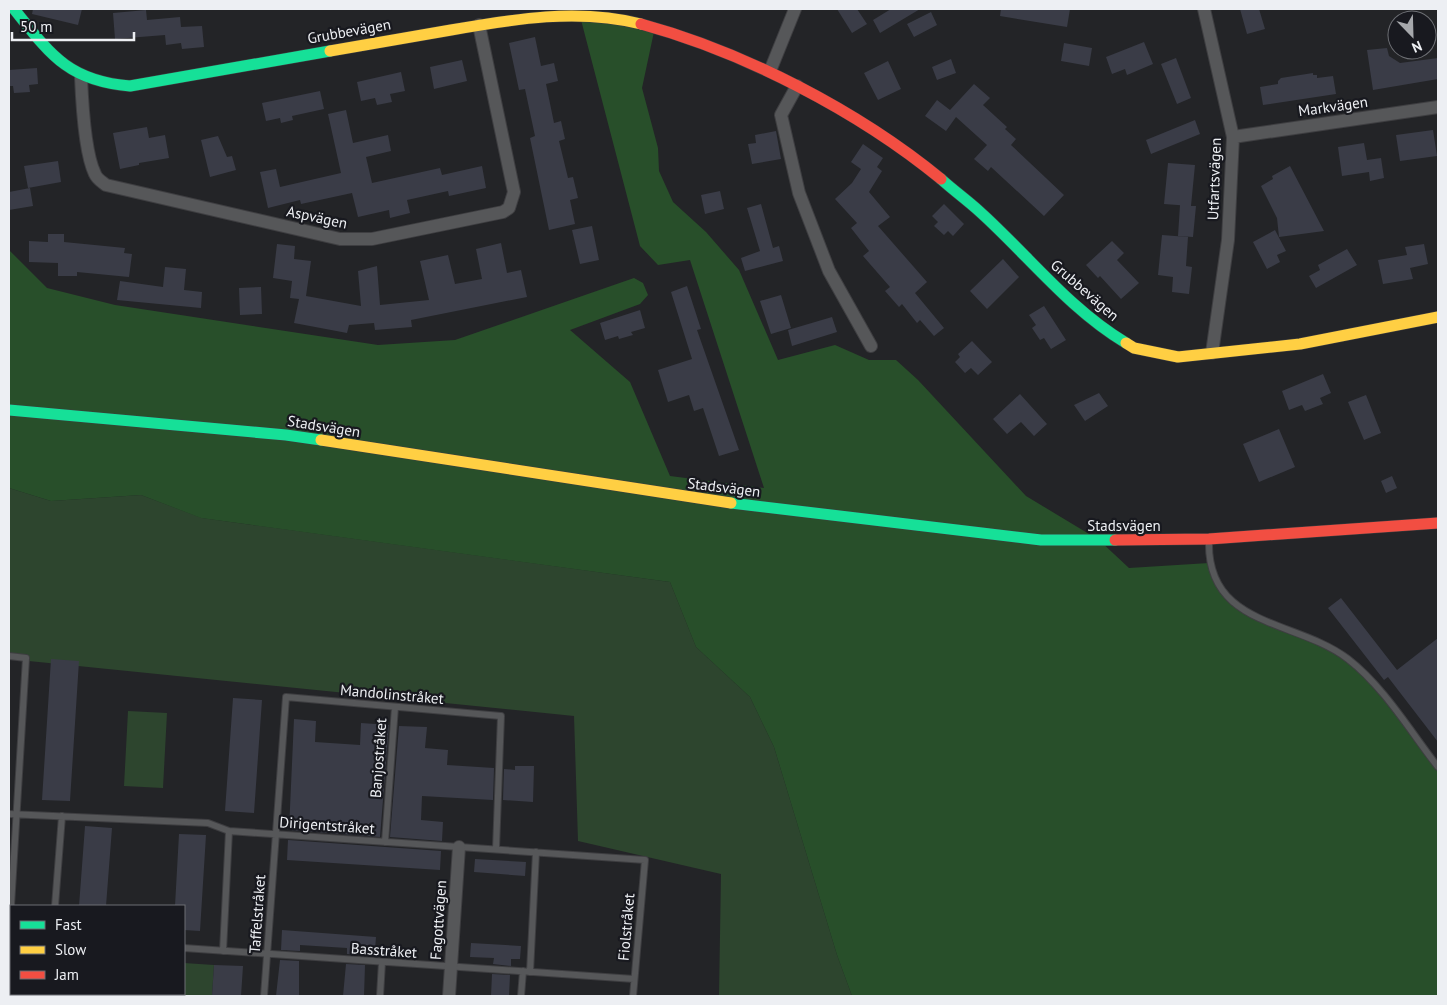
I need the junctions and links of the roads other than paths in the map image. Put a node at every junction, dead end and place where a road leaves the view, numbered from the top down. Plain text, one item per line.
1 (14, 9) edge
2 (795, 9) edge
3 (1204, 9) edge
4 (479, 25) junction
5 (770, 71) junction
6 (81, 77) junction
7 (797, 86) junction
8 (1438, 107) edge
9 (1233, 136) junction
10 (1438, 317) edge
11 (871, 346) dead end
12 (1212, 353) junction
13 (9, 410) edge
14 (1438, 523) edge
15 (1209, 539) junction
16 (9, 656) edge
17 (395, 706) junction
18 (1438, 767) edge
19 (9, 814) edge
20 (18, 815) junction
21 (62, 816) junction
22 (229, 831) junction
23 (275, 834) junction
24 (385, 842) junction
25 (460, 847) junction
26 (496, 849) junction
27 (536, 852) junction
28 (645, 860) joint
29 (11, 905) edge
30 (56, 905) edge
31 (10, 936) edge
32 (9, 944) edge
33 (185, 948) edge
34 (223, 951) junction
35 (267, 954) junction
36 (382, 962) junction
37 (450, 967) junction
38 (526, 972) junction
39 (634, 979) junction
40 (264, 996) edge
41 (380, 996) edge
42 (448, 996) edge
43 (521, 996) edge
44 (633, 996) edge

1 - 6 street, Grubbevägen
2 - 5 street
3 - 9 street, Utfartsvägen
4 - 5 street, Grubbevägen
4 - 6 street, Grubbevägen
4 - 6 street, Aspvägen
5 - 7 street, Grubbevägen
7 - 11 street
7 - 12 street, Grubbevägen
8 - 9 street, Markvägen
9 - 12 street, Utfartsvägen
10 - 12 street, Grubbevägen
13 - 15 street, Stadsvägen
14 - 15 street, Stadsvägen
15 - 18 lane
16 - 20 lane
17 - 23 lane, Mandolinstråket
17 - 24 lane, Banjostråket
17 - 26 lane, Mandolinstråket
19 - 20 lane, Dirigentstråket
20 - 21 lane, Dirigentstråket
20 - 29 lane
21 - 22 lane, Dirigentstråket
21 - 30 lane
22 - 23 lane, Dirigentstråket
22 - 34 lane
23 - 24 lane, Dirigentstråket
23 - 35 lane, Taffelstråket
24 - 25 lane, Dirigentstråket
25 - 26 lane, Dirigentstråket
25 - 37 street, Fagottvägen
26 - 27 lane, Dirigentstråket
27 - 28 lane, Dirigentstråket
27 - 38 lane
28 - 39 lane, Fiolstråket
31 - 32 lane
33 - 34 lane, Basstråket
34 - 35 lane, Basstråket
35 - 36 lane, Basstråket
35 - 40 lane, Taffelstråket
36 - 37 lane, Basstråket
36 - 41 lane
37 - 38 lane, Basstråket
37 - 42 street, Fagottvägen
38 - 39 lane, Basstråket
38 - 43 lane
39 - 44 lane, Fiolstråket

